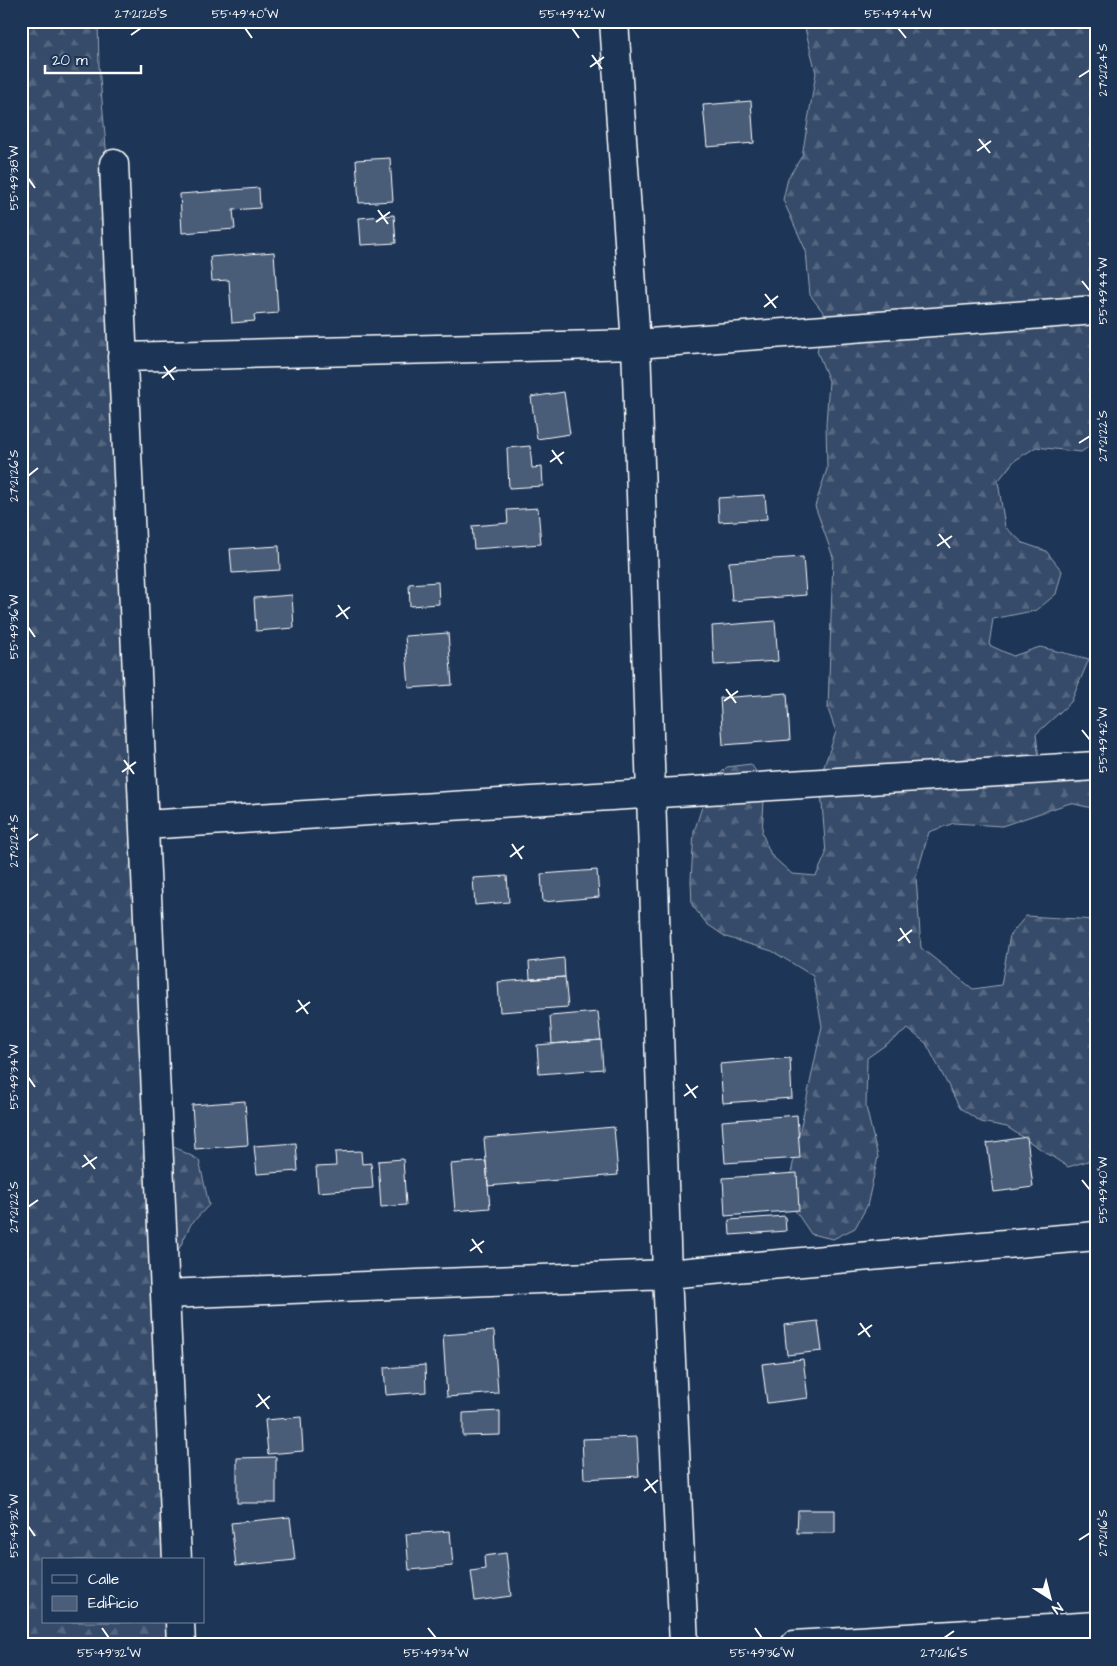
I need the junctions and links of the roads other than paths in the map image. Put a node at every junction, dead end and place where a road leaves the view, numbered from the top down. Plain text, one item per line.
1 (614, 21) edge
2 (114, 164) dead end
3 (1096, 310) edge
4 (636, 344) junction
5 (122, 357) junction
6 (1096, 766) edge
7 (651, 794) junction
8 (144, 825) junction
9 (1096, 1236) edge
10 (666, 1274) junction
11 (165, 1294) junction
12 (177, 1558) edge
13 (180, 1624) edge
14 (1096, 1626) edge
15 (181, 1645) edge
16 (684, 1645) edge
17 (794, 1645) edge

1 - 4 street
2 - 5 street
3 - 4 street
4 - 5 street
4 - 7 street
5 - 8 street
6 - 7 street
7 - 8 street
7 - 10 street
8 - 11 street
9 - 10 street
10 - 11 street
10 - 16 street
11 - 12 street
13 - 15 street
14 - 17 street

